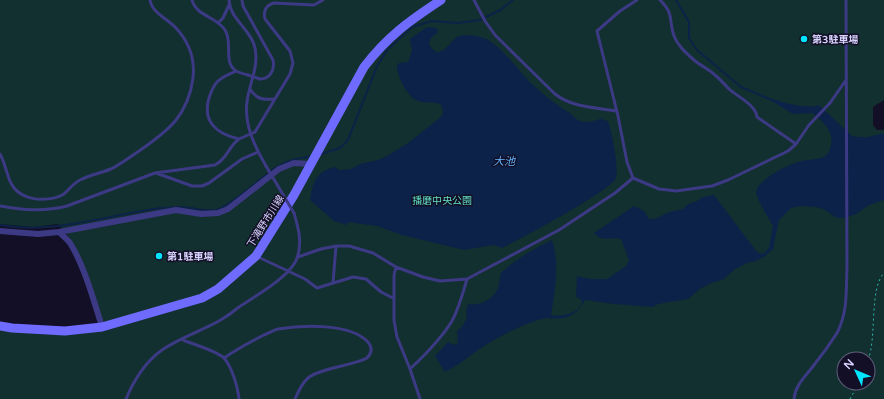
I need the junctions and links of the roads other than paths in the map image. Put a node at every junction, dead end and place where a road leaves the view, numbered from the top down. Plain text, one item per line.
1 (150, 0) edge
2 (192, 0) edge
3 (229, 0) edge
4 (242, 0) edge
5 (323, 0) edge
6 (441, 0) edge
7 (480, 0) edge
8 (637, 0) edge
9 (660, 0) edge
10 (846, 0) edge
11 (475, 1) edge
12 (229, 5) junction
13 (218, 23) junction
14 (236, 71) junction
15 (846, 80) junction
16 (250, 89) junction
17 (275, 99) junction
18 (616, 111) junction
19 (239, 139) junction
20 (796, 144) junction
21 (258, 152) junction
22 (0, 154) edge
23 (311, 164) junction
24 (155, 173) junction
25 (634, 178) junction
26 (0, 206) edge
27 (0, 231) edge
28 (59, 232) junction
29 (336, 246) junction
30 (256, 256) junction
31 (298, 257) junction
32 (396, 267) junction
33 (289, 270) junction
34 (467, 279) junction
35 (333, 283) junction
36 (393, 298) junction
37 (0, 326) edge
38 (102, 327) junction
39 (182, 339) junction
40 (224, 358) junction
41 (410, 369) junction
42 (126, 399) edge
43 (239, 399) edge
44 (295, 399) edge
45 (420, 399) edge
46 (794, 399) edge

1 - 22 lane
2 - 13 lane
3 - 12 lane
4 - 14 lane, bridge
5 - 17 lane
6 - 23 main road, 下滝野市川線
7 - 11 lane
8 - 18 lane
9 - 20 lane
10 - 15 lane
11 - 18 lane
12 - 13 lane
12 - 16 lane
13 - 14 lane
14 - 19 lane
15 - 20 lane
15 - 46 lane
16 - 17 lane
16 - 21 lane
17 - 19 lane, bridge
18 - 25 lane
19 - 24 lane
20 - 25 lane
21 - 24 lane
21 - 31 lane, bridge
23 - 28 street
23 - 30 main road, 下滝野市川線
24 - 26 lane
25 - 34 lane
27 - 28 street
28 - 38 street
29 - 31 lane
29 - 32 lane
29 - 35 lane
30 - 33 lane
30 - 38 main road, 下滝野市川線
31 - 33 lane
32 - 34 lane
32 - 36 lane
33 - 35 lane
33 - 39 lane
34 - 41 lane
35 - 36 lane
36 - 41 lane
37 - 38 main road, 下滝野市川線
39 - 40 lane
39 - 42 lane
40 - 43 lane
40 - 44 lane
41 - 45 lane

